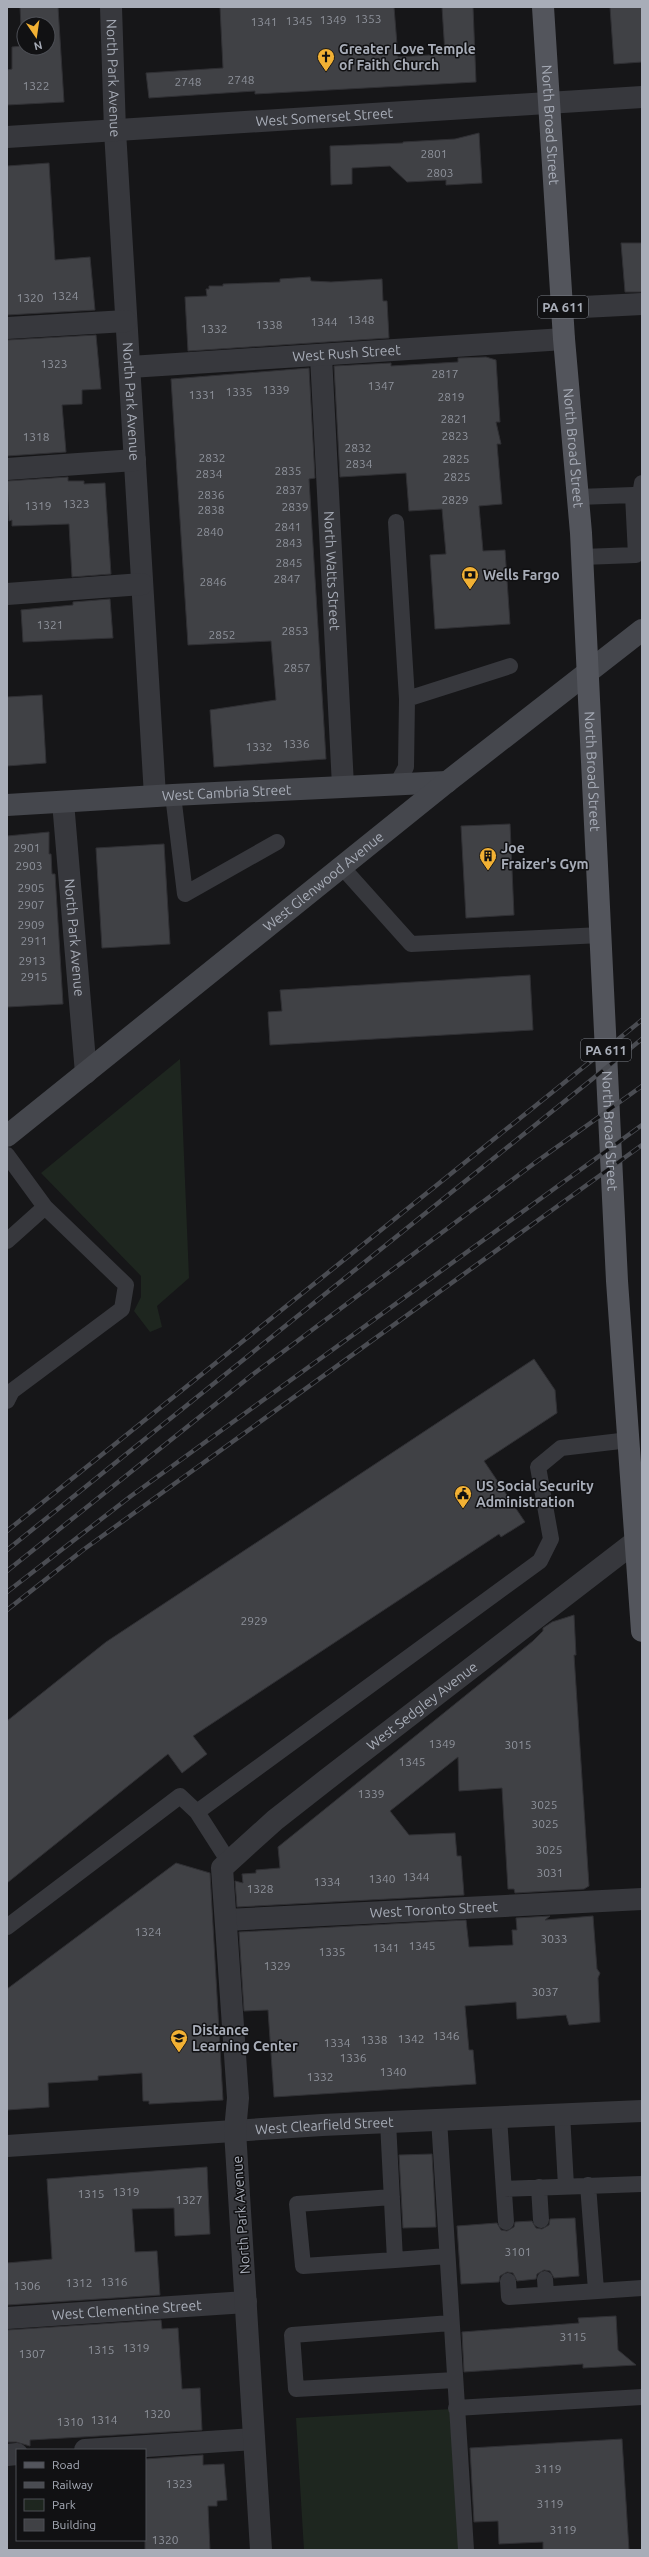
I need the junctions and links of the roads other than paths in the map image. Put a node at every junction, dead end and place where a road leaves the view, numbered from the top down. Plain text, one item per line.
1 (111, 7) edge
2 (543, 7) edge
3 (642, 97) edge
4 (550, 103) junction
5 (116, 131) junction
6 (7, 137) edge
7 (642, 304) edge
8 (563, 308) junction
9 (126, 320) junction
10 (7, 328) edge
11 (564, 340) junction
12 (322, 356) junction
13 (130, 367) junction
14 (134, 460) junction
15 (7, 469) edge
16 (640, 494) edge
17 (578, 497) junction
18 (396, 522) dead end
19 (582, 557) junction
20 (142, 584) junction
21 (7, 594) edge
22 (642, 630) edge
23 (510, 666) dead end
24 (589, 672) junction
25 (407, 699) junction
26 (447, 782) junction
27 (397, 784) junction
28 (343, 786) junction
29 (164, 795) junction
30 (63, 802) junction
31 (7, 805) edge
32 (277, 842) dead end
33 (342, 866) junction
34 (601, 935) junction
35 (86, 1073) junction
36 (7, 1136) edge
37 (7, 1155) edge
38 (45, 1207) junction
39 (7, 1241) edge
40 (9, 1393) edge
41 (635, 1439) edge
42 (636, 1541) junction
43 (642, 1631) edge
44 (197, 1812) junction
45 (226, 1871) junction
46 (642, 1899) edge
47 (226, 1920) junction
48 (7, 1927) edge
49 (642, 2111) edge
50 (562, 2114) junction
51 (499, 2117) junction
52 (439, 2119) junction
53 (388, 2122) junction
54 (235, 2131) junction
55 (7, 2146) edge
56 (642, 2184) edge
57 (588, 2185) junction
58 (566, 2186) junction
59 (539, 2187) junction
60 (504, 2189) junction
61 (392, 2197) junction
62 (541, 2220) dead end
63 (506, 2222) dead end
64 (447, 2256) junction
65 (395, 2260) junction
66 (508, 2281) dead end
67 (642, 2288) edge
68 (596, 2290) junction
69 (246, 2302) junction
70 (7, 2318) edge
71 (451, 2323) junction
72 (455, 2380) junction
73 (642, 2397) edge
74 (456, 2408) junction
75 (254, 2439) junction
76 (100, 2449) edge
77 (261, 2550) edge
78 (466, 2550) edge

1 - 5 street, North Park Avenue
2 - 4 main road, North Broad Street / PA 611
3 - 4 street, West Somerset Street
4 - 5 street, West Somerset Street
4 - 8 main road, North Broad Street / PA 611
5 - 6 street, West Somerset Street
5 - 9 street, North Park Avenue
7 - 8 street
8 - 11 main road, North Broad Street / PA 611
9 - 10 street
9 - 13 street, North Park Avenue
11 - 12 street, West Rush Street
11 - 17 main road, North Broad Street / PA 611
12 - 13 street, West Rush Street
12 - 28 street, North Watts Street
13 - 14 street, North Park Avenue
14 - 15 street
14 - 20 street, North Park Avenue
16 - 17 lane
16 - 19 lane
17 - 19 main road, North Broad Street / PA 611
18 - 25 lane
19 - 24 main road, North Broad Street / PA 611
20 - 21 street
20 - 29 street, North Park Avenue
22 - 24 main road, West Glenwood Avenue
23 - 25 lane
24 - 26 main road, West Glenwood Avenue
24 - 34 main road, North Broad Street / PA 611
25 - 27 lane
26 - 27 main road, West Cambria Street
26 - 33 main road, West Glenwood Avenue
27 - 28 main road, West Cambria Street
28 - 29 main road, West Cambria Street
29 - 30 main road, West Cambria Street
29 - 32 lane
30 - 31 main road, West Cambria Street
30 - 35 street, North Park Avenue
33 - 34 lane
33 - 35 main road, West Glenwood Avenue
34 - 41 main road, North Broad Street / PA 611
35 - 36 main road, West Glenwood Avenue
37 - 38 lane
38 - 39 lane
38 - 40 lane
41 - 42 main road, North Broad Street / PA 611
41 - 44 lane
42 - 43 main road, North Broad Street / PA 611
42 - 45 street, West Sedgley Avenue
44 - 45 lane
44 - 48 lane
45 - 47 street, North Park Avenue
46 - 47 street, West Toronto Street
47 - 54 street, North Park Avenue
49 - 50 street, West Clearfield Street
50 - 51 street, West Clearfield Street
50 - 58 lane
51 - 52 street, West Clearfield Street
51 - 60 lane
52 - 53 street, West Clearfield Street
52 - 64 lane
53 - 54 street, West Clearfield Street
53 - 61 lane
54 - 55 street, West Clearfield Street
54 - 69 street, North Park Avenue
56 - 57 lane
57 - 58 lane
57 - 68 lane
58 - 59 lane
59 - 60 lane
59 - 62 lane
60 - 63 lane
61 - 65 lane
61 - 65 lane
64 - 65 lane
64 - 71 lane
66 - 68 lane
67 - 68 lane
69 - 70 street, West Clementine Street
69 - 75 street, North Park Avenue
71 - 72 lane
71 - 72 lane
72 - 74 lane
73 - 74 lane
74 - 78 lane
75 - 76 street
75 - 77 street, North Park Avenue

